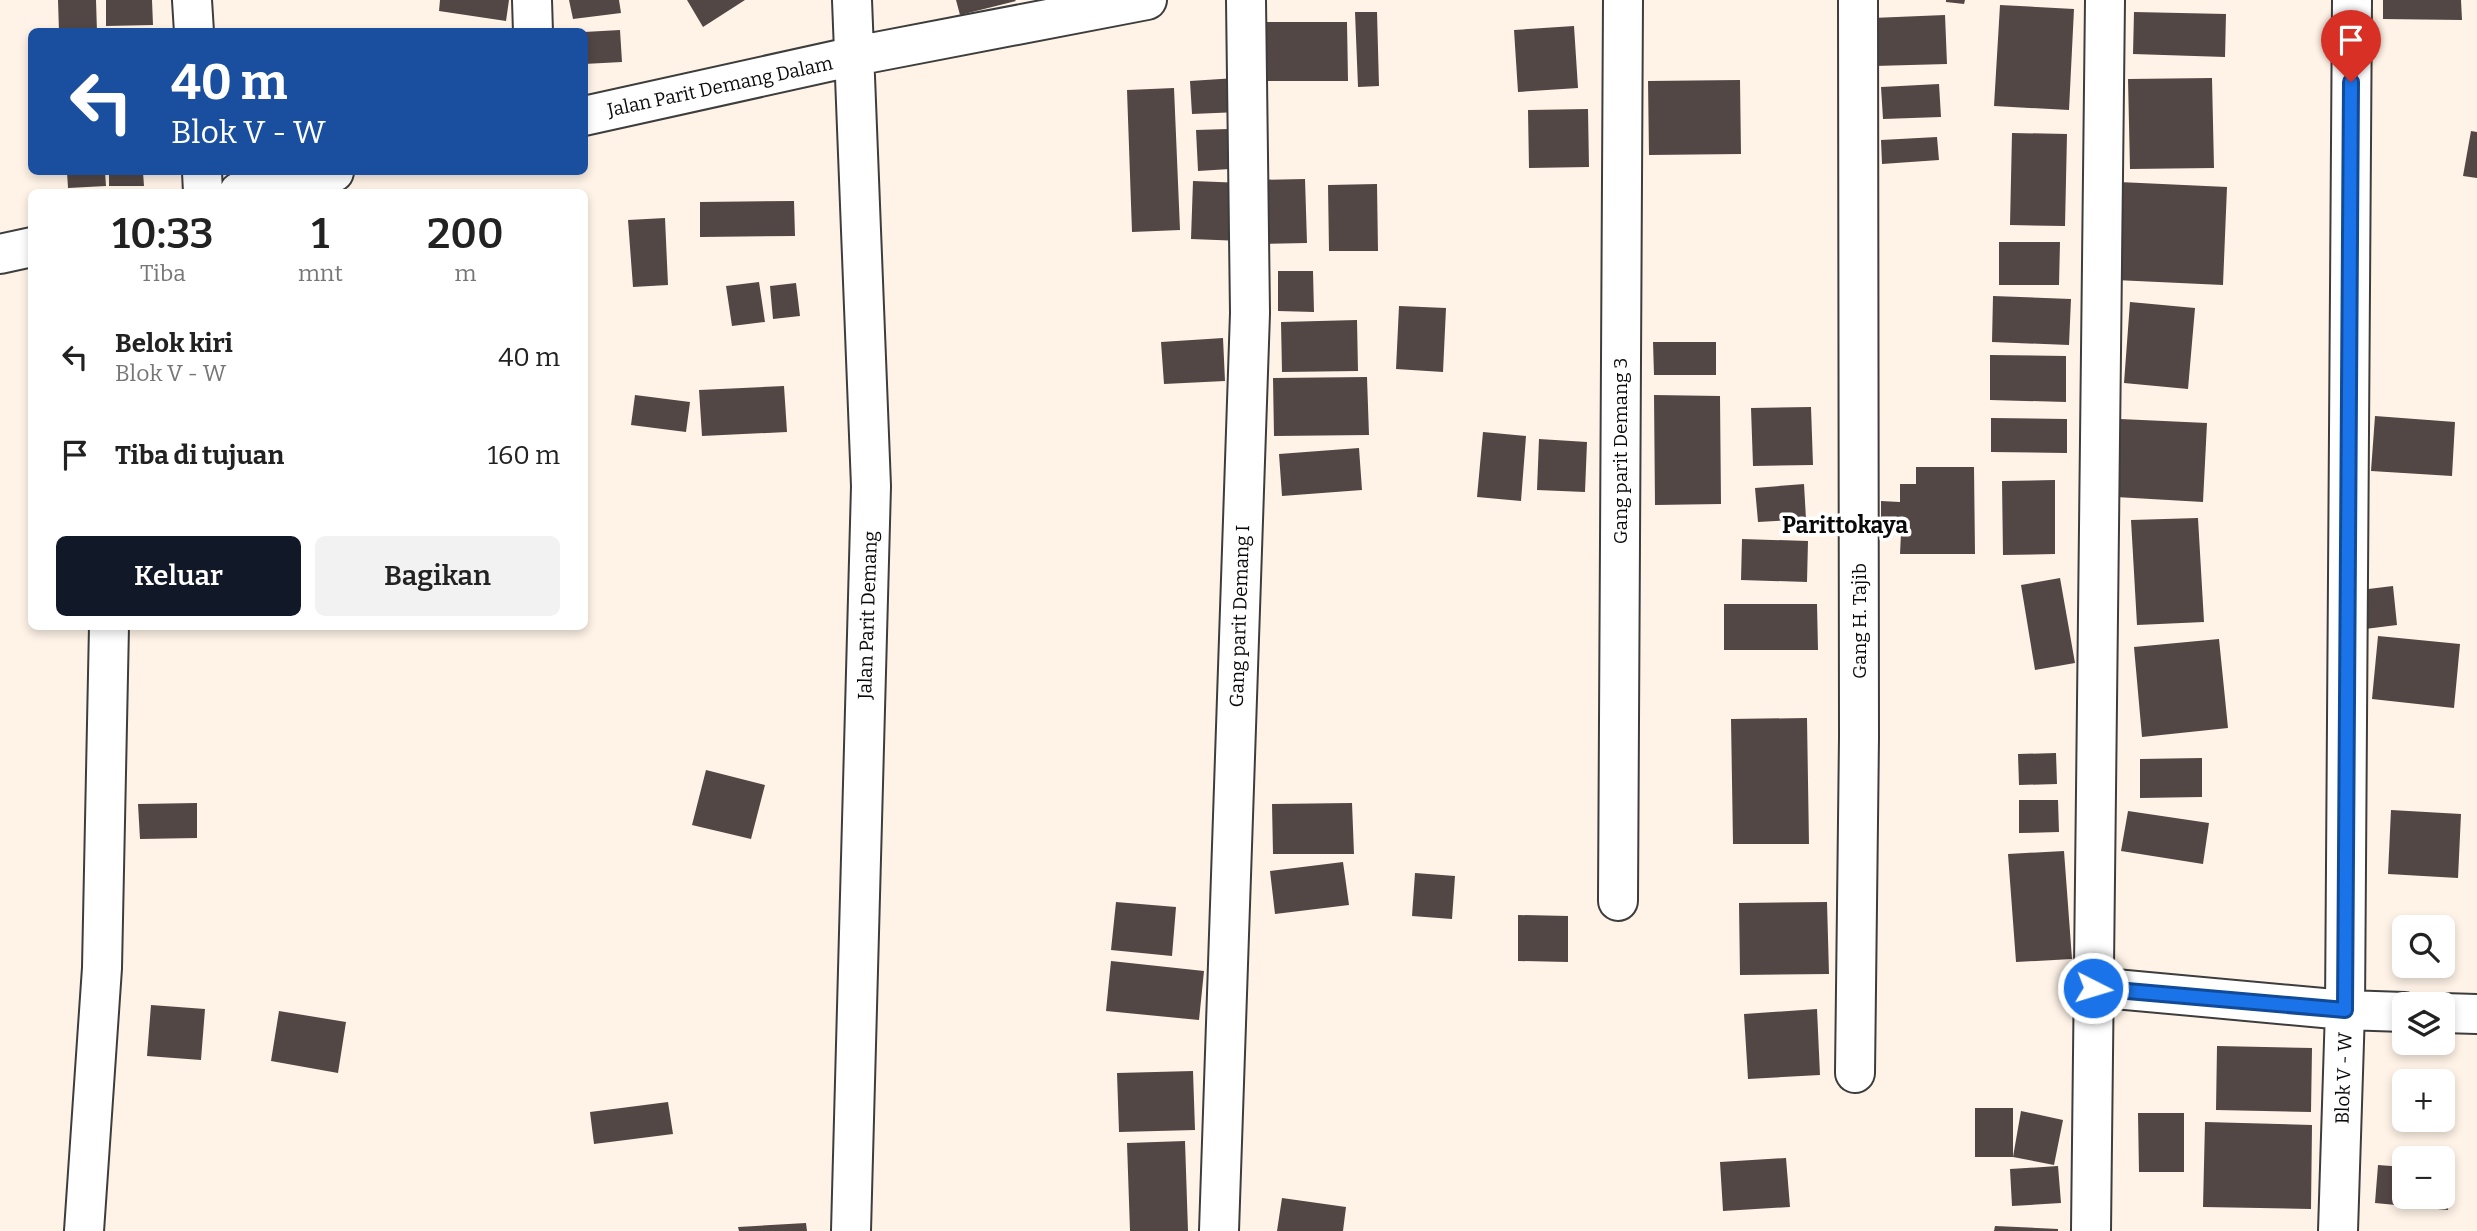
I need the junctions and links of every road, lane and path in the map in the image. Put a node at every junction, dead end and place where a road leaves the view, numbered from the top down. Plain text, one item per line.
1 (192, 0) edge
2 (531, 0) edge
3 (852, 0) edge
4 (1147, 0) edge
5 (1246, 0) edge
6 (1623, 0) edge
7 (1858, 0) edge
8 (2105, 0) edge
9 (2352, 0) edge
10 (194, 28) edge
11 (533, 28) edge
12 (855, 56) junction
13 (588, 115) edge
14 (320, 175) edge
15 (253, 189) edge
16 (28, 248) edge
17 (0, 254) edge
18 (109, 630) edge
19 (1618, 901) dead end
20 (2093, 988) junction
21 (2345, 1010) junction
22 (2392, 1012) edge
23 (2455, 1013) edge
24 (2477, 1014) edge
25 (1855, 1073) dead end
26 (84, 1231) edge
27 (851, 1231) edge
28 (1219, 1231) edge
29 (2091, 1231) edge
30 (2339, 1231) edge

1 - 10 street
2 - 11 street
3 - 12 street, Jalan Parit Demang
4 - 12 street, Jalan Parit Demang Dalam
5 - 28 street, Gang parit Demang I
6 - 19 street, Gang parit Demang 3
7 - 25 street, Gang H. Tajib
8 - 20 street
9 - 21 street, Blok V - W
12 - 13 street, Jalan Parit Demang Dalam
12 - 27 street, Jalan Parit Demang
14 - 15 street
16 - 17 street
18 - 26 street
20 - 21 street
20 - 29 street
21 - 22 street
21 - 30 street, Blok V - W
23 - 24 street

